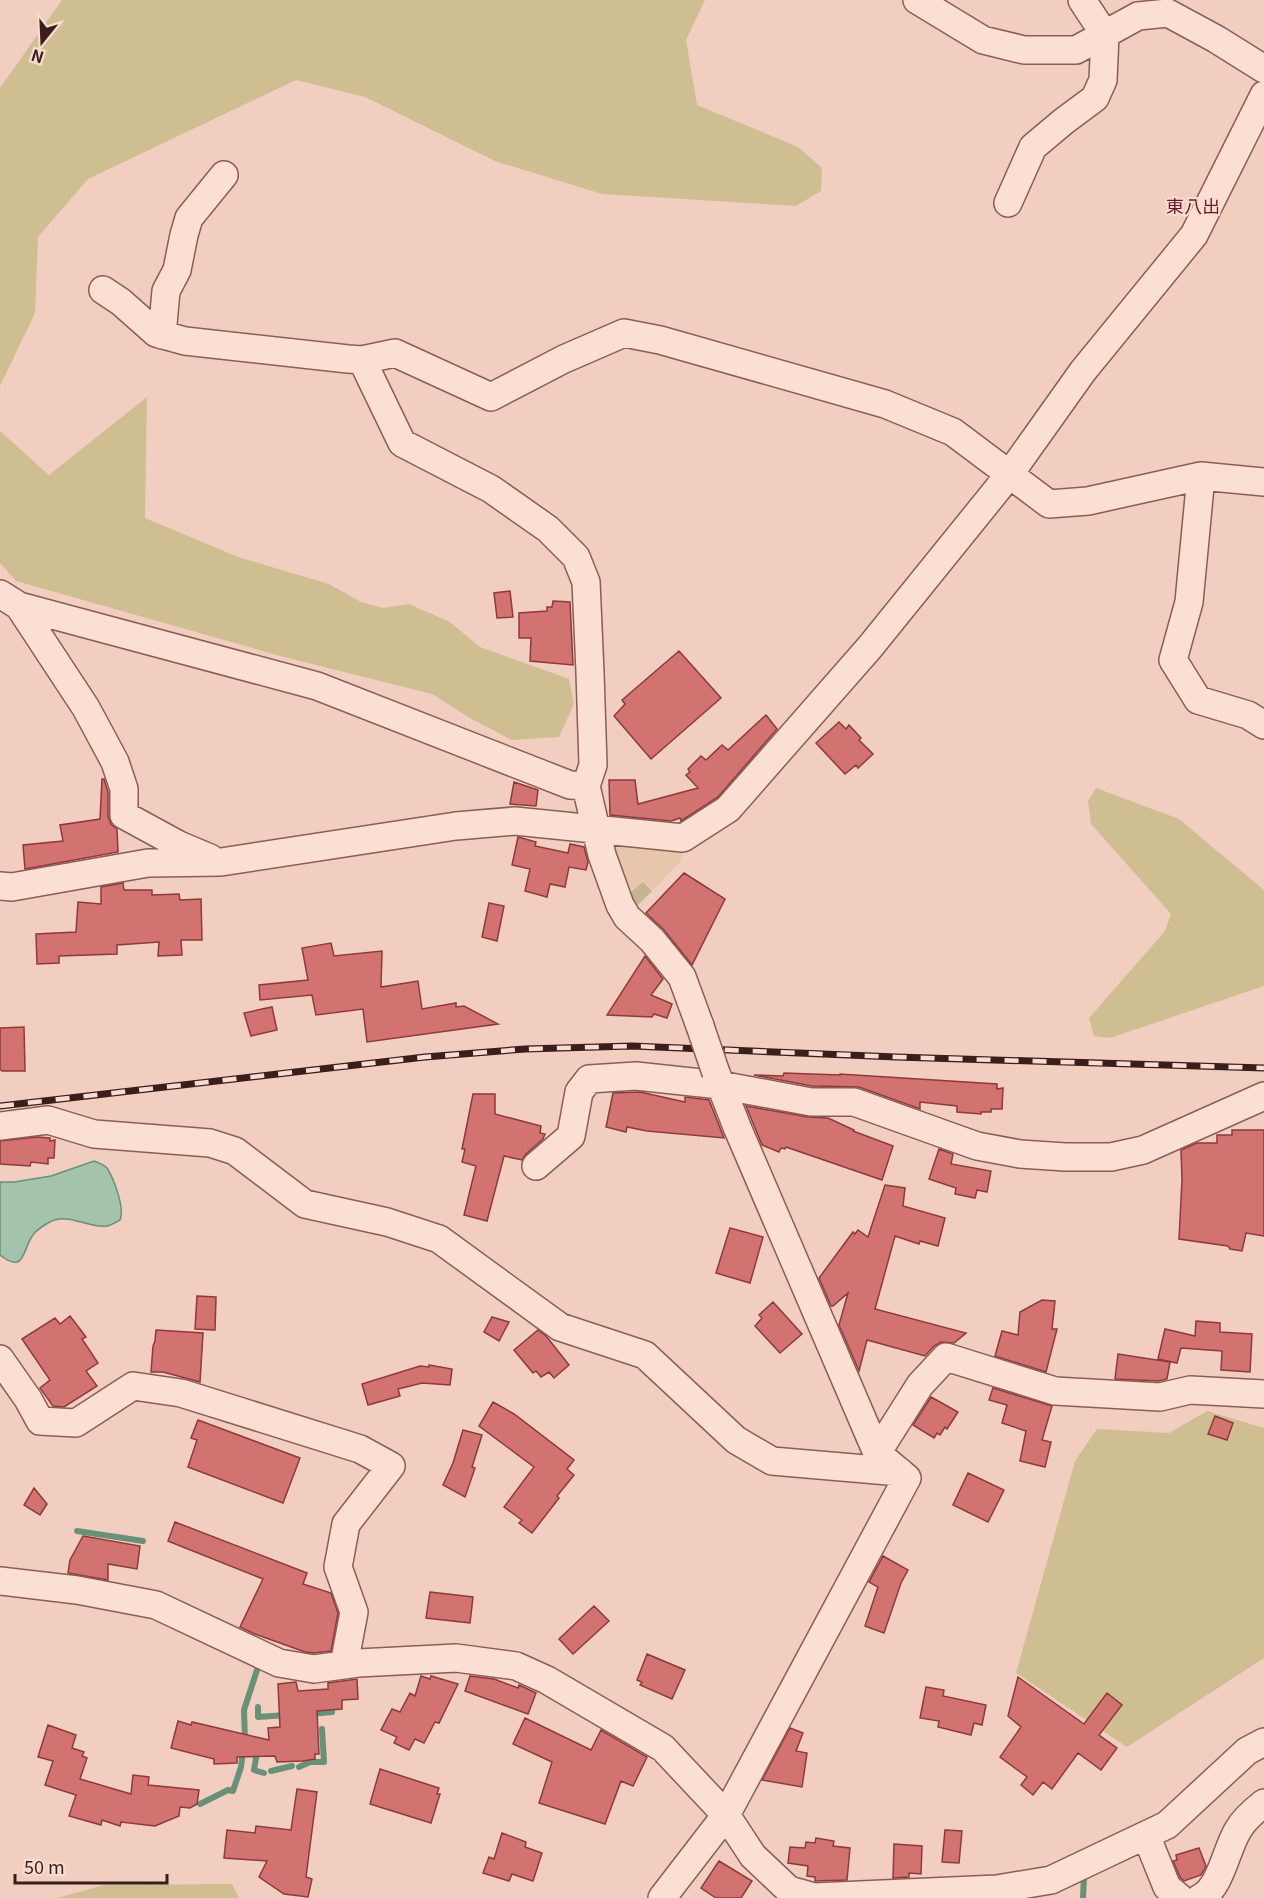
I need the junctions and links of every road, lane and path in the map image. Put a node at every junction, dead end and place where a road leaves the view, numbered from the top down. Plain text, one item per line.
1 (917, 0) edge
2 (1082, 0) edge
3 (1105, 35) junction
4 (1264, 69) edge
5 (1264, 95) edge
6 (224, 175) dead end
7 (1008, 202) dead end
8 (103, 290) dead end
9 (162, 335) junction
10 (363, 360) junction
11 (1009, 475) junction
12 (1202, 476) junction
13 (1264, 482) edge
14 (9, 600) edge
15 (1264, 724) edge
16 (586, 786) junction
17 (596, 829) junction
18 (221, 862) junction
19 (0, 886) edge
20 (718, 1079) junction
21 (1264, 1096) edge
22 (0, 1126) edge
23 (536, 1166) dead end
24 (0, 1359) edge
25 (1264, 1394) edge
26 (877, 1453) junction
27 (900, 1472) junction
28 (0, 1581) edge
29 (344, 1665) junction
30 (1264, 1742) edge
31 (1264, 1803) edge
32 (726, 1815) junction
33 (1146, 1835) junction
34 (662, 1898) edge
35 (1180, 1898) edge
36 (1200, 1898) edge

1 - 3 street
2 - 3 street
3 - 4 street
3 - 7 street
5 - 11 street
6 - 9 street
8 - 9 street
9 - 10 street
10 - 11 street
10 - 16 street
11 - 12 street
11 - 17 street
12 - 13 street
12 - 15 street
14 - 16 street
14 - 18 street
16 - 17 street
17 - 18 street
17 - 20 street, bridge
18 - 19 street
20 - 21 street
20 - 23 street
20 - 26 street
22 - 27 street
24 - 29 street
25 - 26 street
26 - 27 street
27 - 32 street
28 - 29 street
29 - 32 street
30 - 33 street
31 - 36 street
32 - 33 street
32 - 34 street
33 - 35 street

